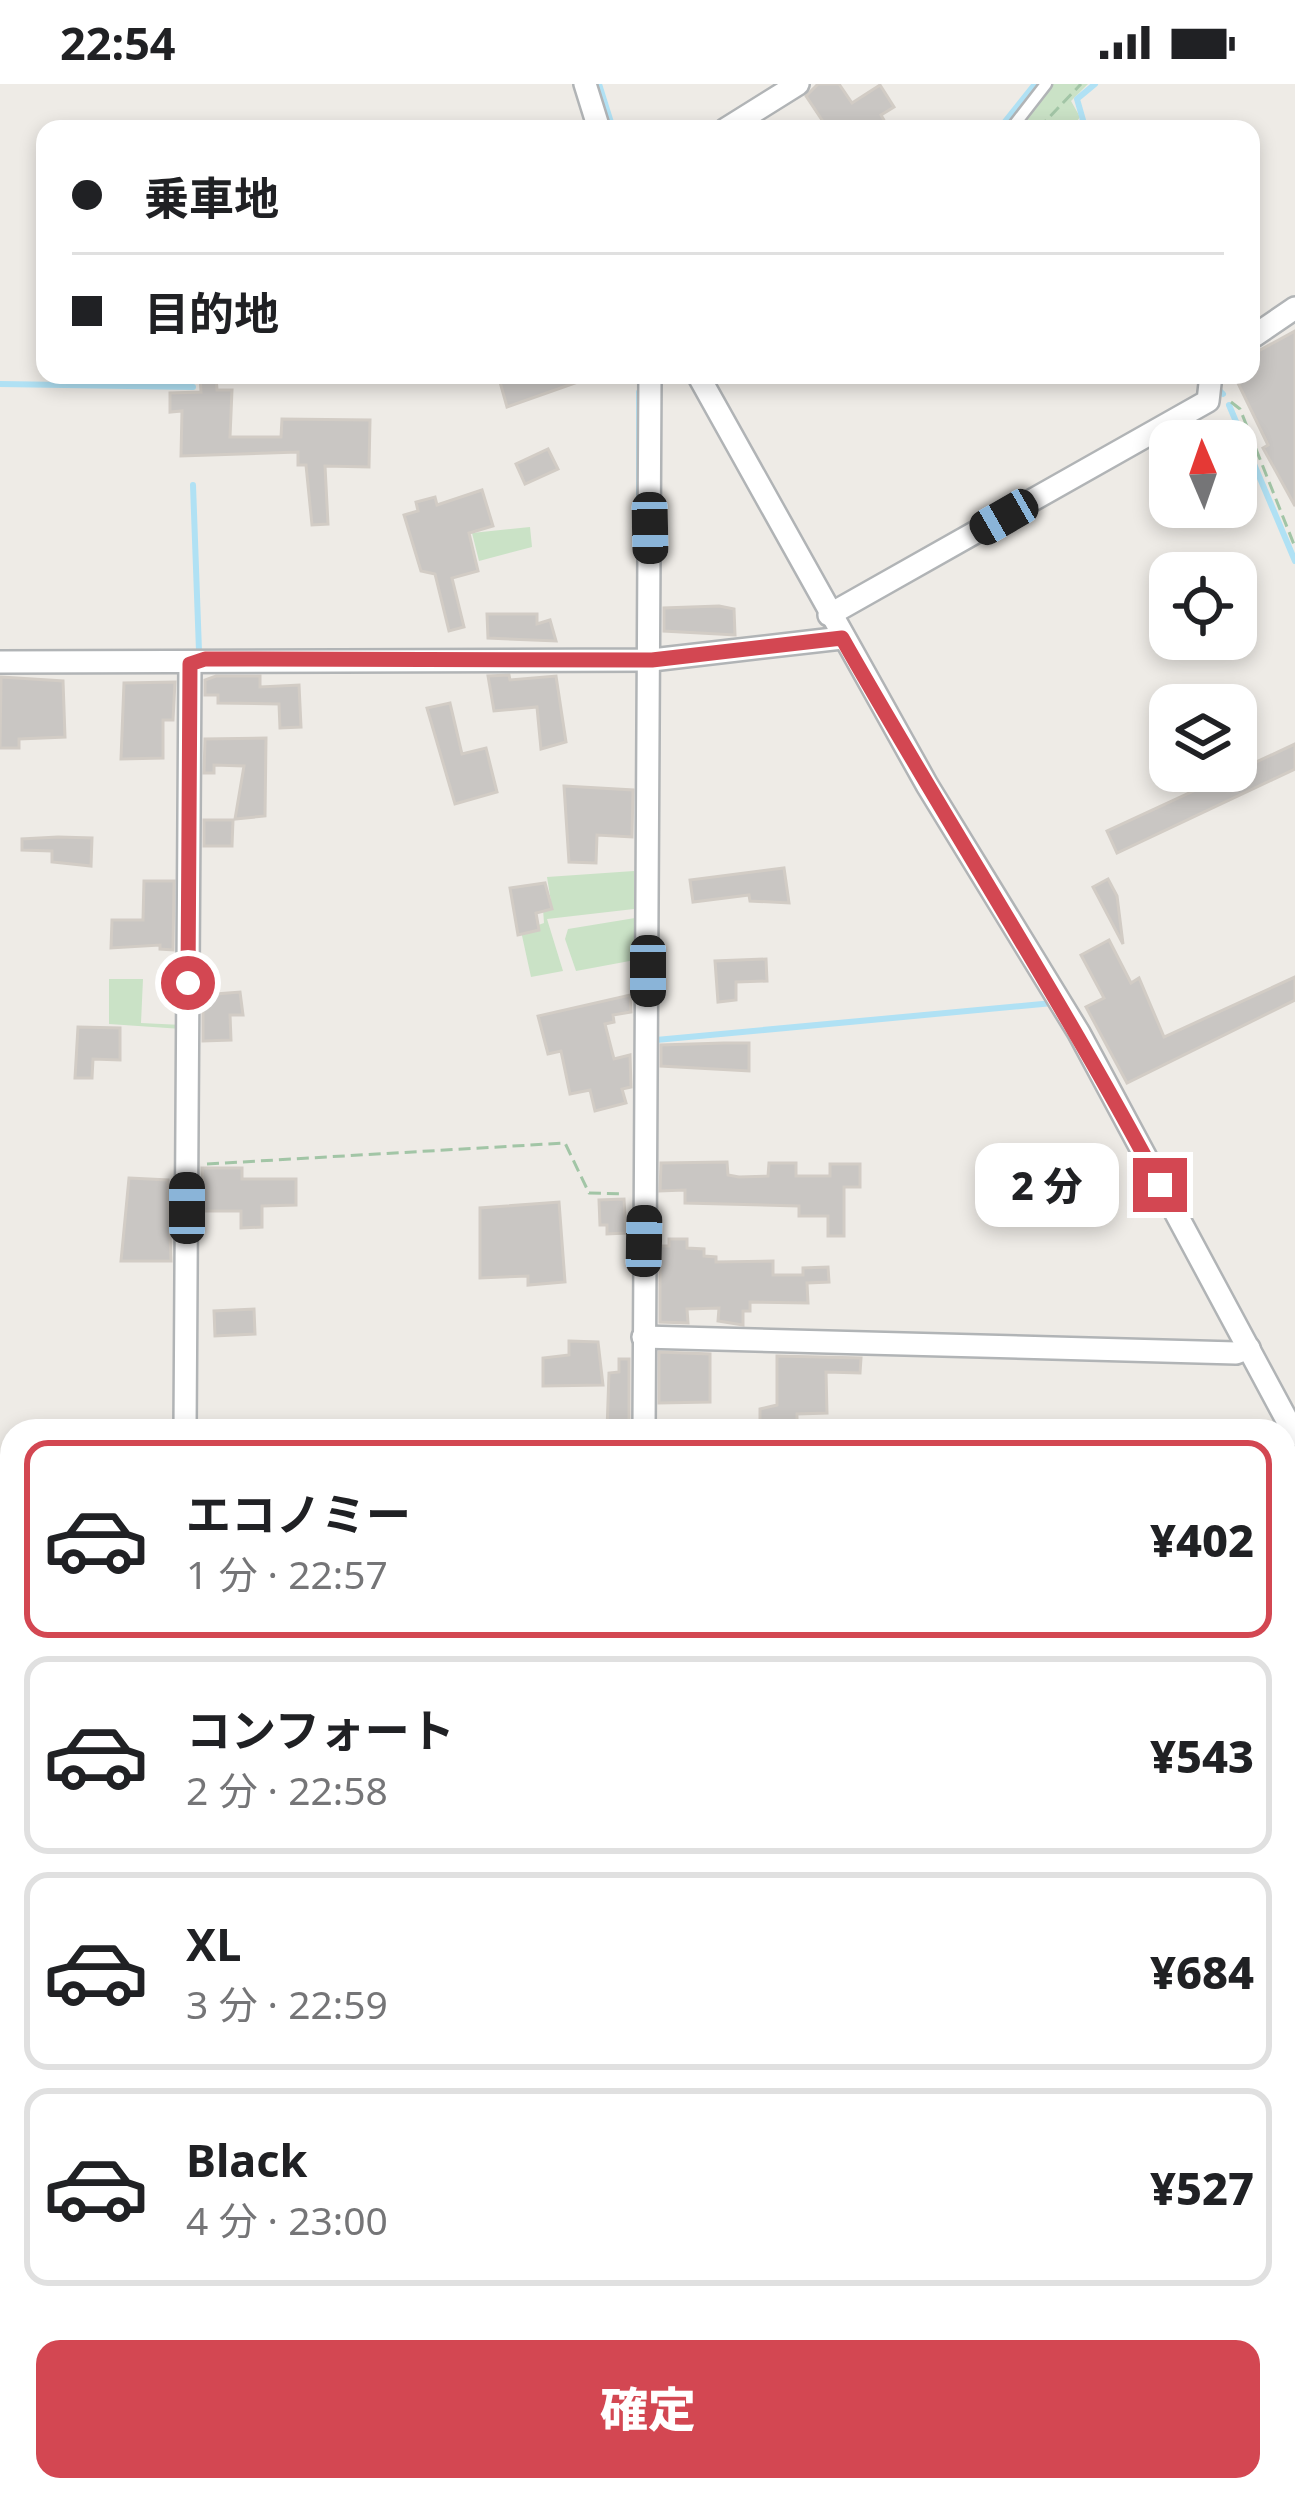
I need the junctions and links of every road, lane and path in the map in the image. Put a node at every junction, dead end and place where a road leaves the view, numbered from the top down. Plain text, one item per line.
1 (585, 84) edge
2 (798, 84) edge
3 (1046, 84) edge
4 (1081, 84) edge
5 (596, 120) edge
6 (740, 120) edge
7 (1018, 120) edge
8 (1047, 120) edge
9 (1295, 308) edge
10 (1260, 332) edge
11 (650, 384) edge
12 (703, 384) edge
13 (1210, 384) edge
14 (1222, 401) dead end
15 (1295, 547) edge
16 (834, 612) junction
17 (842, 638) junction
18 (643, 660) junction
19 (0, 662) edge
20 (190, 664) junction
21 (196, 1165) dead end
22 (634, 1194) dead end
23 (644, 1337) junction
24 (1244, 1350) junction
25 (185, 1419) edge
26 (644, 1419) edge
27 (1285, 1419) edge

1 - 5 street
2 - 6 street
3 - 7 lane
4 - 8 path
9 - 10 street
11 - 18 street
12 - 16 street
13 - 16 street
14 - 15 path
16 - 17 street
17 - 18 street
17 - 24 street
18 - 20 street
18 - 23 street
19 - 20 street
20 - 25 street
21 - 22 path
23 - 24 street
23 - 26 street
24 - 27 street

